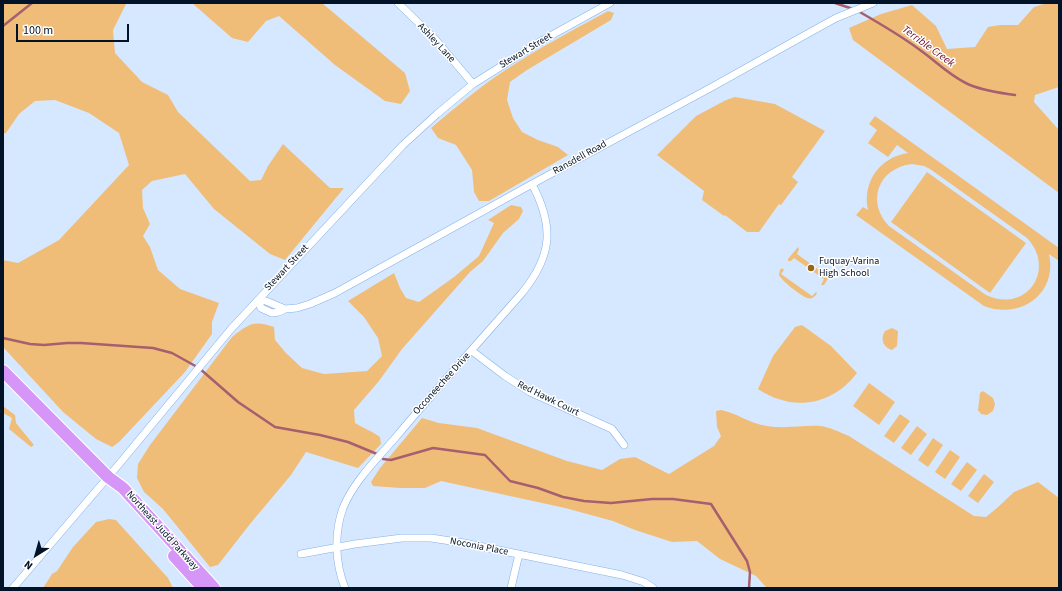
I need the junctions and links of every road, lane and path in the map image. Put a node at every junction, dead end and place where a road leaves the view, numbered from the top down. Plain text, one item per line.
1 (398, 3) edge
2 (610, 3) edge
3 (873, 3) edge
4 (473, 84) junction
5 (532, 184) junction
6 (258, 300) junction
7 (472, 351) junction
8 (3, 371) edge
9 (624, 445) dead end
10 (108, 477) junction
11 (338, 548) junction
12 (301, 554) dead end
13 (519, 554) junction
14 (13, 588) edge
15 (203, 588) edge
16 (214, 588) edge
17 (345, 588) edge
18 (511, 588) edge
19 (653, 588) edge

1 - 4 street, Ashley Lane
2 - 4 street, Stewart Street
3 - 5 street, Ransdell Road
4 - 6 street, Stewart Street
5 - 6 street, Ransdell Road
5 - 7 street, Occoneechee Drive
6 - 10 street, Stewart Street
7 - 9 street, Red Hawk Court
7 - 11 street, Occoneechee Drive
8 - 10 highway, Northeast Judd Parkway
10 - 14 street, Stewart Street
10 - 15 highway, Northeast Judd Parkway
10 - 16 highway, Northeast Judd Parkway
11 - 12 street, Noconia Place
11 - 13 street, Noconia Place
11 - 17 street, Occoneechee Drive
13 - 18 street
13 - 19 street, Noconia Place

